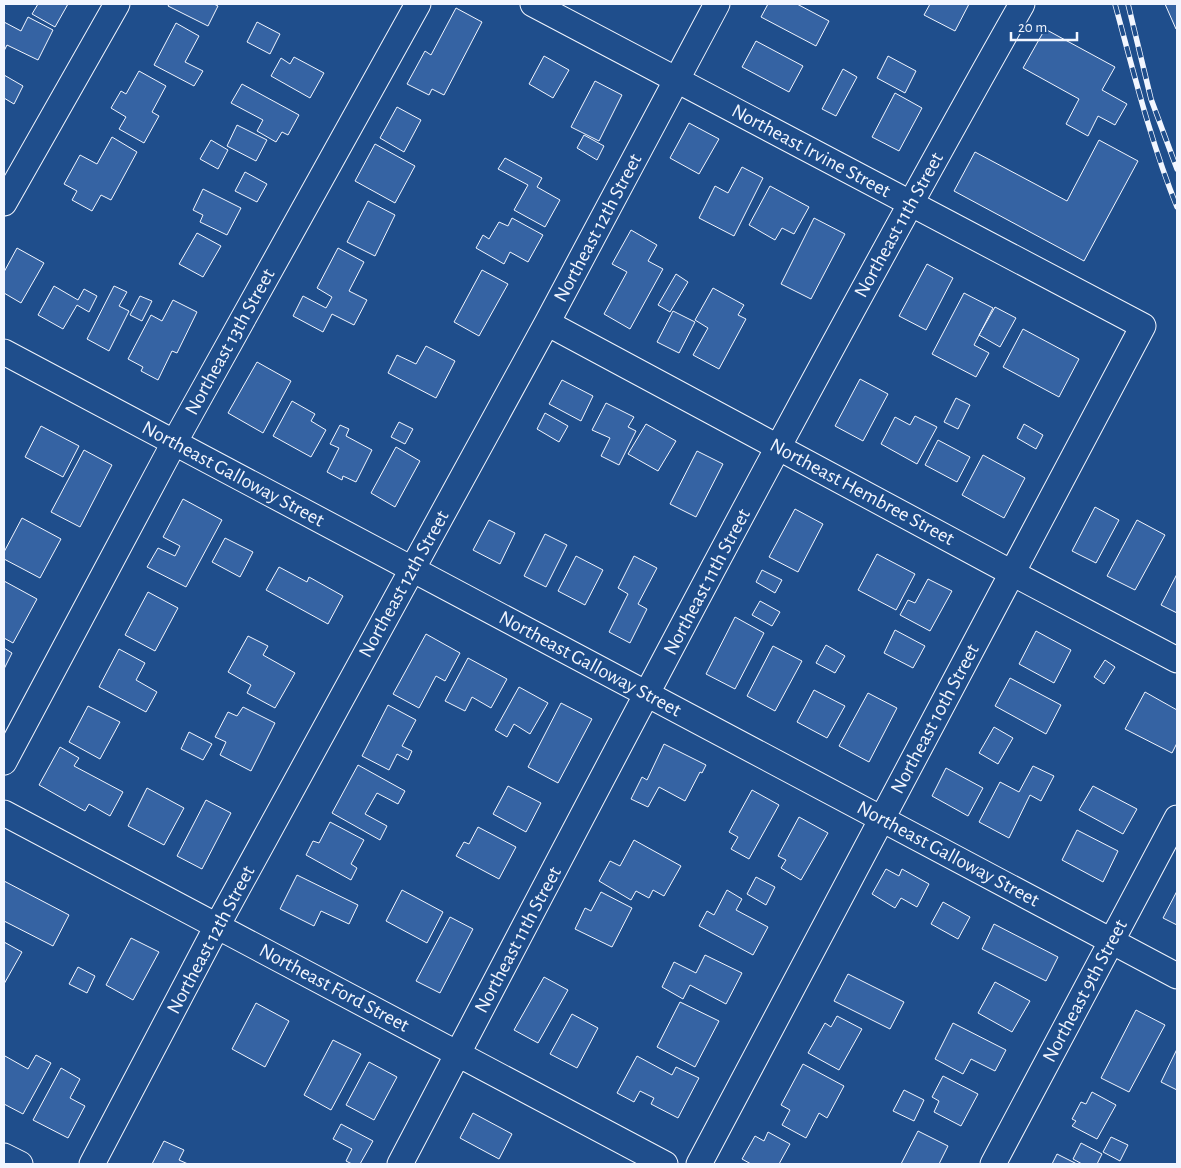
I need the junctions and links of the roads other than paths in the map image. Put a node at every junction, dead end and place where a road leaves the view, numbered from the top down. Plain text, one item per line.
1 (117, 4) edge
2 (418, 4) edge
3 (533, 4) edge
4 (717, 4) edge
5 (1022, 4) edge
6 (677, 79) junction
7 (4, 203) edge
8 (910, 203) junction
9 (547, 323) junction
10 (1142, 326) joint
11 (4, 352) edge
12 (174, 443) junction
13 (779, 447) junction
14 (412, 569) junction
15 (1012, 573) junction
16 (1177, 660) edge
17 (648, 695) junction
18 (4, 762) edge
19 (4, 813) edge
20 (1177, 818) edge
21 (882, 819) junction
22 (217, 926) junction
23 (1112, 941) junction
24 (1177, 976) edge
25 (458, 1054) junction
26 (4, 1156) edge
27 (20, 1164) edge
28 (92, 1164) edge
29 (400, 1164) edge
30 (665, 1164) edge
31 (699, 1164) edge
32 (993, 1164) edge

1 - 7 street
2 - 12 street, Northeast 13th Street
3 - 6 street, Northeast Irvine Street
4 - 6 street, Northeast 12th Street
5 - 8 street, Northeast 11th Street
6 - 8 street, Northeast Irvine Street
6 - 9 street, Northeast 12th Street
8 - 10 street, Northeast Irvine Street
8 - 13 street, Northeast 11th Street
9 - 13 street, Northeast Hembree Street
9 - 14 street, Northeast 12th Street
10 - 15 street, Northeast 10th Street
11 - 12 street, Northeast Galloway Street
12 - 14 street, Northeast Galloway Street
12 - 18 street, Northeast 13th Street
13 - 15 street, Northeast Hembree Street
13 - 17 street, Northeast 11th Street
14 - 17 street, Northeast Galloway Street
14 - 22 street, Northeast 12th Street
15 - 16 street, Northeast Hembree Street
15 - 21 street, Northeast 10th Street
17 - 21 street, Northeast Galloway Street
17 - 25 street, Northeast 11th Street
19 - 22 street, Northeast Ford Street
20 - 23 street, Northeast 9th Street
21 - 23 street, Northeast Galloway Street
21 - 31 street, Northeast 10th Street
22 - 25 street, Northeast Ford Street
22 - 28 street, Northeast 12th Street
23 - 24 street, Northeast Galloway Street
23 - 32 street, Northeast 9th Street
25 - 29 street, Northeast 11th Street
25 - 30 street, Northeast Ford Street
26 - 27 street

